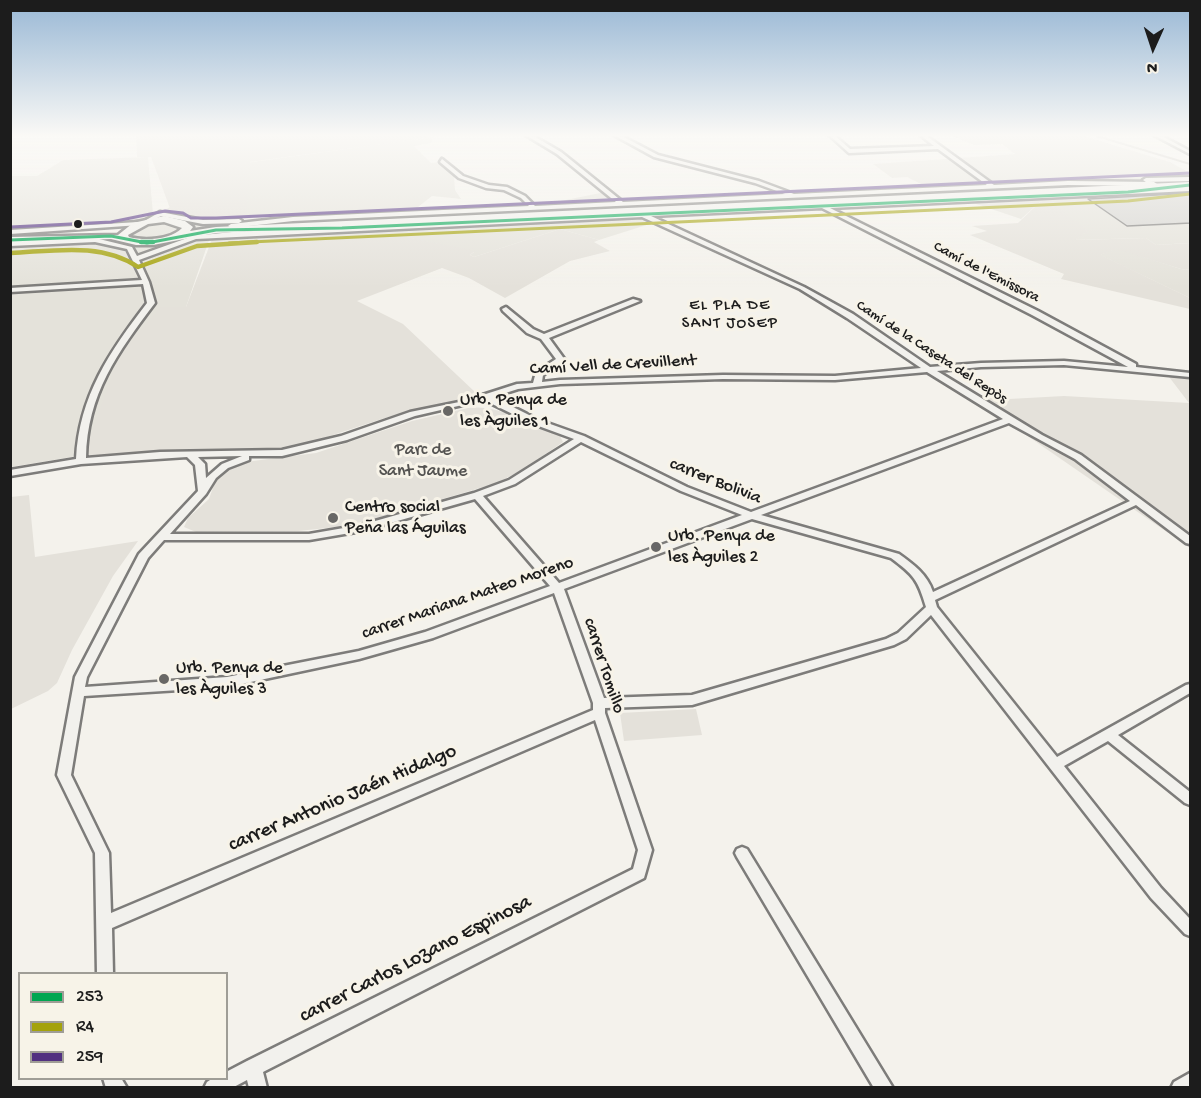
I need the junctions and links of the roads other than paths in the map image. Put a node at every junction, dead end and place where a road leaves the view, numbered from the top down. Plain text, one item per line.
1 (484, 185) edge
2 (599, 185) edge
3 (766, 185) edge
4 (1026, 185) edge
5 (1127, 185) edge
6 (1165, 185) edge
7 (1181, 185) edge
8 (993, 187) joint
9 (795, 196) junction
10 (622, 204) junction
11 (822, 206) junction
12 (534, 208) junction
13 (160, 214) junction
14 (641, 214) junction
15 (293, 219) junction
16 (172, 220) junction
17 (231, 226) junction
18 (277, 227) junction
19 (342, 228) junction
20 (184, 231) junction
21 (133, 234) junction
22 (10, 238) edge
23 (160, 242) junction
24 (136, 256) junction
25 (146, 282) junction
26 (10, 290) edge
27 (636, 301) dead end
28 (506, 309) dead end
29 (544, 337) junction
30 (1136, 368) junction
31 (931, 370) junction
32 (1191, 375) edge
33 (537, 385) junction
34 (487, 398) junction
35 (466, 403) junction
36 (504, 405) junction
37 (1009, 420) junction
38 (581, 438) junction
39 (189, 454) junction
40 (220, 454) junction
41 (257, 455) junction
42 (81, 461) junction
43 (225, 466) junction
44 (201, 469) junction
45 (10, 473) edge
46 (202, 492) junction
47 (477, 495) junction
48 (1137, 501) junction
49 (716, 502) junction
50 (752, 516) junction
51 (719, 527) junction
52 (160, 537) junction
53 (1191, 541) edge
54 (558, 588) junction
55 (930, 603) junction
56 (1191, 688) edge
57 (79, 692) junction
58 (599, 708) junction
59 (1110, 736) junction
60 (1055, 765) junction
61 (1191, 799) edge
62 (742, 853) dead end
63 (639, 873) joint
64 (103, 924) junction
65 (1191, 929) edge
66 (105, 972) edge
67 (253, 1067) junction
68 (1191, 1082) edge
69 (213, 1088) edge
70 (258, 1088) edge
71 (884, 1088) edge
72 (1180, 1088) edge

1 - 12 street
2 - 10 street
3 - 9 street
4 - 8 street
5 - 17 highway
6 - 18 highway
7 - 11 street
8 - 9 street
9 - 10 street
10 - 12 street
11 - 14 street
11 - 30 street, Camí de l'Emissora
12 - 15 street
13 - 15 street
13 - 16 street
13 - 21 street
14 - 19 street
14 - 31 street, Camí de la Caseta del Repòs
15 - 17 street
16 - 20 highway
16 - 21 highway
17 - 20 highway
18 - 19 street
18 - 20 highway
19 - 24 street
20 - 23 highway
21 - 22 street
21 - 22 highway
21 - 23 highway
21 - 24 street
23 - 24 street
24 - 25 street
25 - 26 street
25 - 42 street
27 - 29 street
28 - 29 street
29 - 33 street
30 - 31 street, Camí Vell de Crevillent
30 - 32 street, Camí Vell de Crevillent
31 - 33 street, Camí Vell de Crevillent
31 - 37 street, Camí de la Caseta del Repòs
33 - 34 street, Camí Vell de Crevillent
34 - 35 street, Camí Vell de Crevillent
34 - 36 street
35 - 36 street, carrer Bolivia
35 - 41 street, Camí Vell de Crevillent
36 - 38 street, carrer Bolivia
37 - 48 street, Camí de la Caseta del Repòs
37 - 50 street, carrer Mariana Mateo Moreno
38 - 47 street
38 - 49 street, carrer Bolivia
39 - 40 street, Camí Vell de Crevillent
39 - 42 street, Camí Vell de Crevillent
39 - 44 street
40 - 41 street, Camí Vell de Crevillent
40 - 43 street
40 - 44 street
41 - 43 street
42 - 45 street, Camí Vell de Crevillent
43 - 46 street
44 - 46 street
46 - 52 street
47 - 52 street
47 - 54 street, carrer Tomillo
48 - 53 street, Camí de la Caseta del Repòs
48 - 55 street
49 - 50 street, carrer Bolivia
49 - 51 street
50 - 51 street, carrer Mariana Mateo Moreno
50 - 55 street, carrer Bolivia
51 - 54 street, carrer Mariana Mateo Moreno
52 - 57 street
54 - 57 street, carrer Mariana Mateo Moreno
54 - 58 street, carrer Tomillo
55 - 58 street
55 - 60 street, carrer Bolivia
56 - 59 street
57 - 64 street
58 - 63 street, carrer Tomillo
58 - 64 street, carrer Antonio Jaén Hidalgo
59 - 60 street
59 - 61 street
60 - 65 street, carrer Bolivia
62 - 71 street
63 - 67 street, carrer Carlos Lozano Espinosa
64 - 66 street
67 - 69 street, carrer Carlos Lozano Espinosa
67 - 70 street
68 - 72 street

